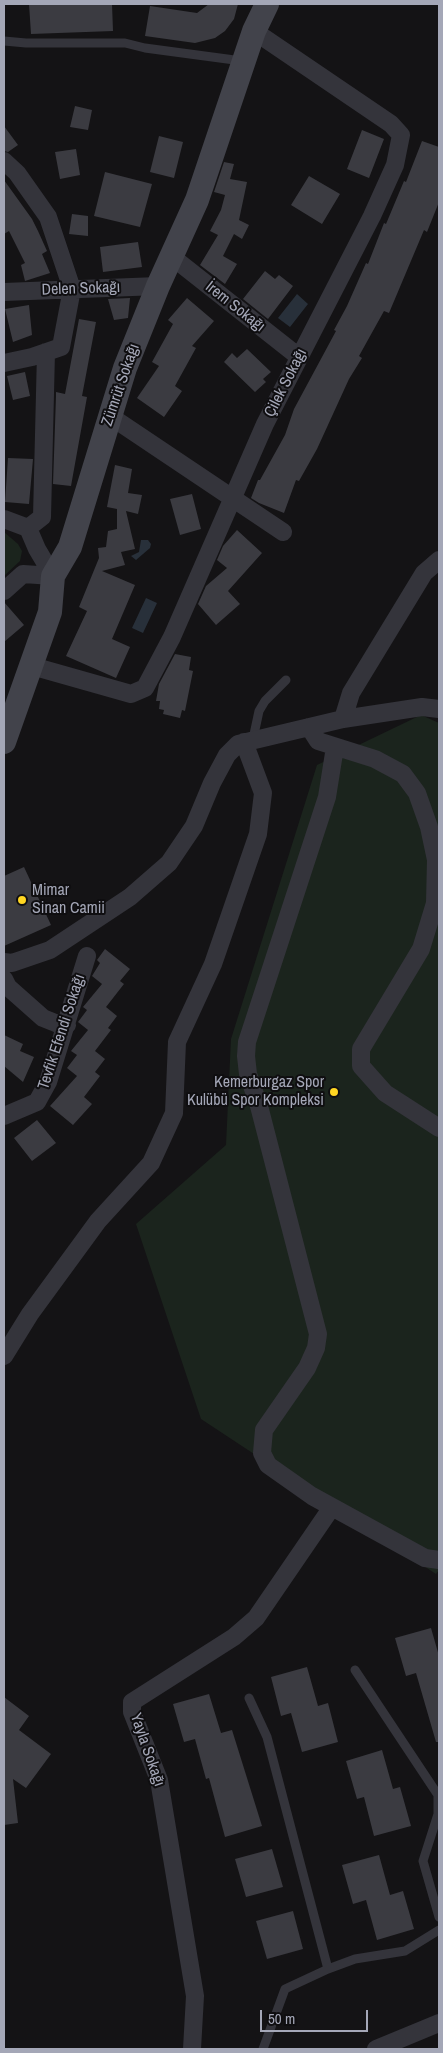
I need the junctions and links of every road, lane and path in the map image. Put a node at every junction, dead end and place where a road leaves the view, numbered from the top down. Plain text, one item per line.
1 (256, 4) edge
2 (268, 4) edge
3 (254, 31) junction
4 (4, 40) edge
5 (245, 62) junction
6 (5, 164) edge
7 (171, 256) junction
8 (158, 286) junction
9 (72, 290) junction
10 (4, 292) edge
11 (46, 352) junction
12 (300, 357) junction
13 (4, 362) edge
14 (110, 416) junction
15 (232, 500) junction
16 (4, 519) edge
17 (28, 528) junction
18 (283, 532) dead end
19 (37, 549) junction
20 (439, 560) edge
21 (23, 574) junction
22 (53, 576) junction
23 (4, 591) edge
24 (32, 666) junction
25 (286, 680) dead end
26 (439, 709) edge
27 (343, 719) junction
28 (308, 727) junction
29 (248, 741) junction
30 (4, 742) edge
31 (335, 747) junction
32 (86, 956) dead end
33 (4, 962) edge
34 (4, 979) edge
35 (67, 1025) junction
36 (4, 1116) edge
37 (439, 1128) edge
38 (4, 1356) edge
39 (332, 1507) junction
40 (439, 1560) edge
41 (355, 1670) dead end
42 (249, 1698) dead end
43 (439, 1917) edge
44 (439, 1930) edge
45 (328, 1969) junction
46 (439, 2023) edge
47 (192, 2049) edge
48 (263, 2049) edge
49 (376, 2049) edge

1 - 3 street
2 - 3 street
3 - 5 street, Zümrüt Sokağı
3 - 12 street, Çilek Sokağı
4 - 5 lane
5 - 7 street, Zümrüt Sokağı
6 - 9 street
7 - 8 street, Zümrüt Sokağı
7 - 12 street, İrem Sokağı
8 - 9 street, Delen Sokağı
8 - 14 street, Zümrüt Sokağı
9 - 10 street, Delen Sokağı
9 - 11 street
11 - 13 street
11 - 17 street
12 - 15 street, Çilek Sokağı
14 - 15 street
14 - 22 street, Zümrüt Sokağı
15 - 18 street
15 - 24 street, Çilek Sokağı
16 - 17 street
17 - 19 street
19 - 21 street
19 - 22 street
20 - 27 street
21 - 22 street
21 - 23 street
22 - 24 street, Zümrüt Sokağı
24 - 30 street, Zümrüt Sokağı
25 - 29 lane
26 - 27 street
27 - 28 street
28 - 29 street
28 - 31 street
29 - 33 street
29 - 38 street
31 - 37 street
31 - 39 street
32 - 35 street, Tevfik Efendi Sokağı
34 - 35 street
35 - 36 street, Tevfik Efendi Sokağı
39 - 40 street
39 - 47 street, Yayla Sokağı
41 - 43 lane
42 - 45 lane
44 - 45 lane
45 - 48 lane
46 - 49 street

